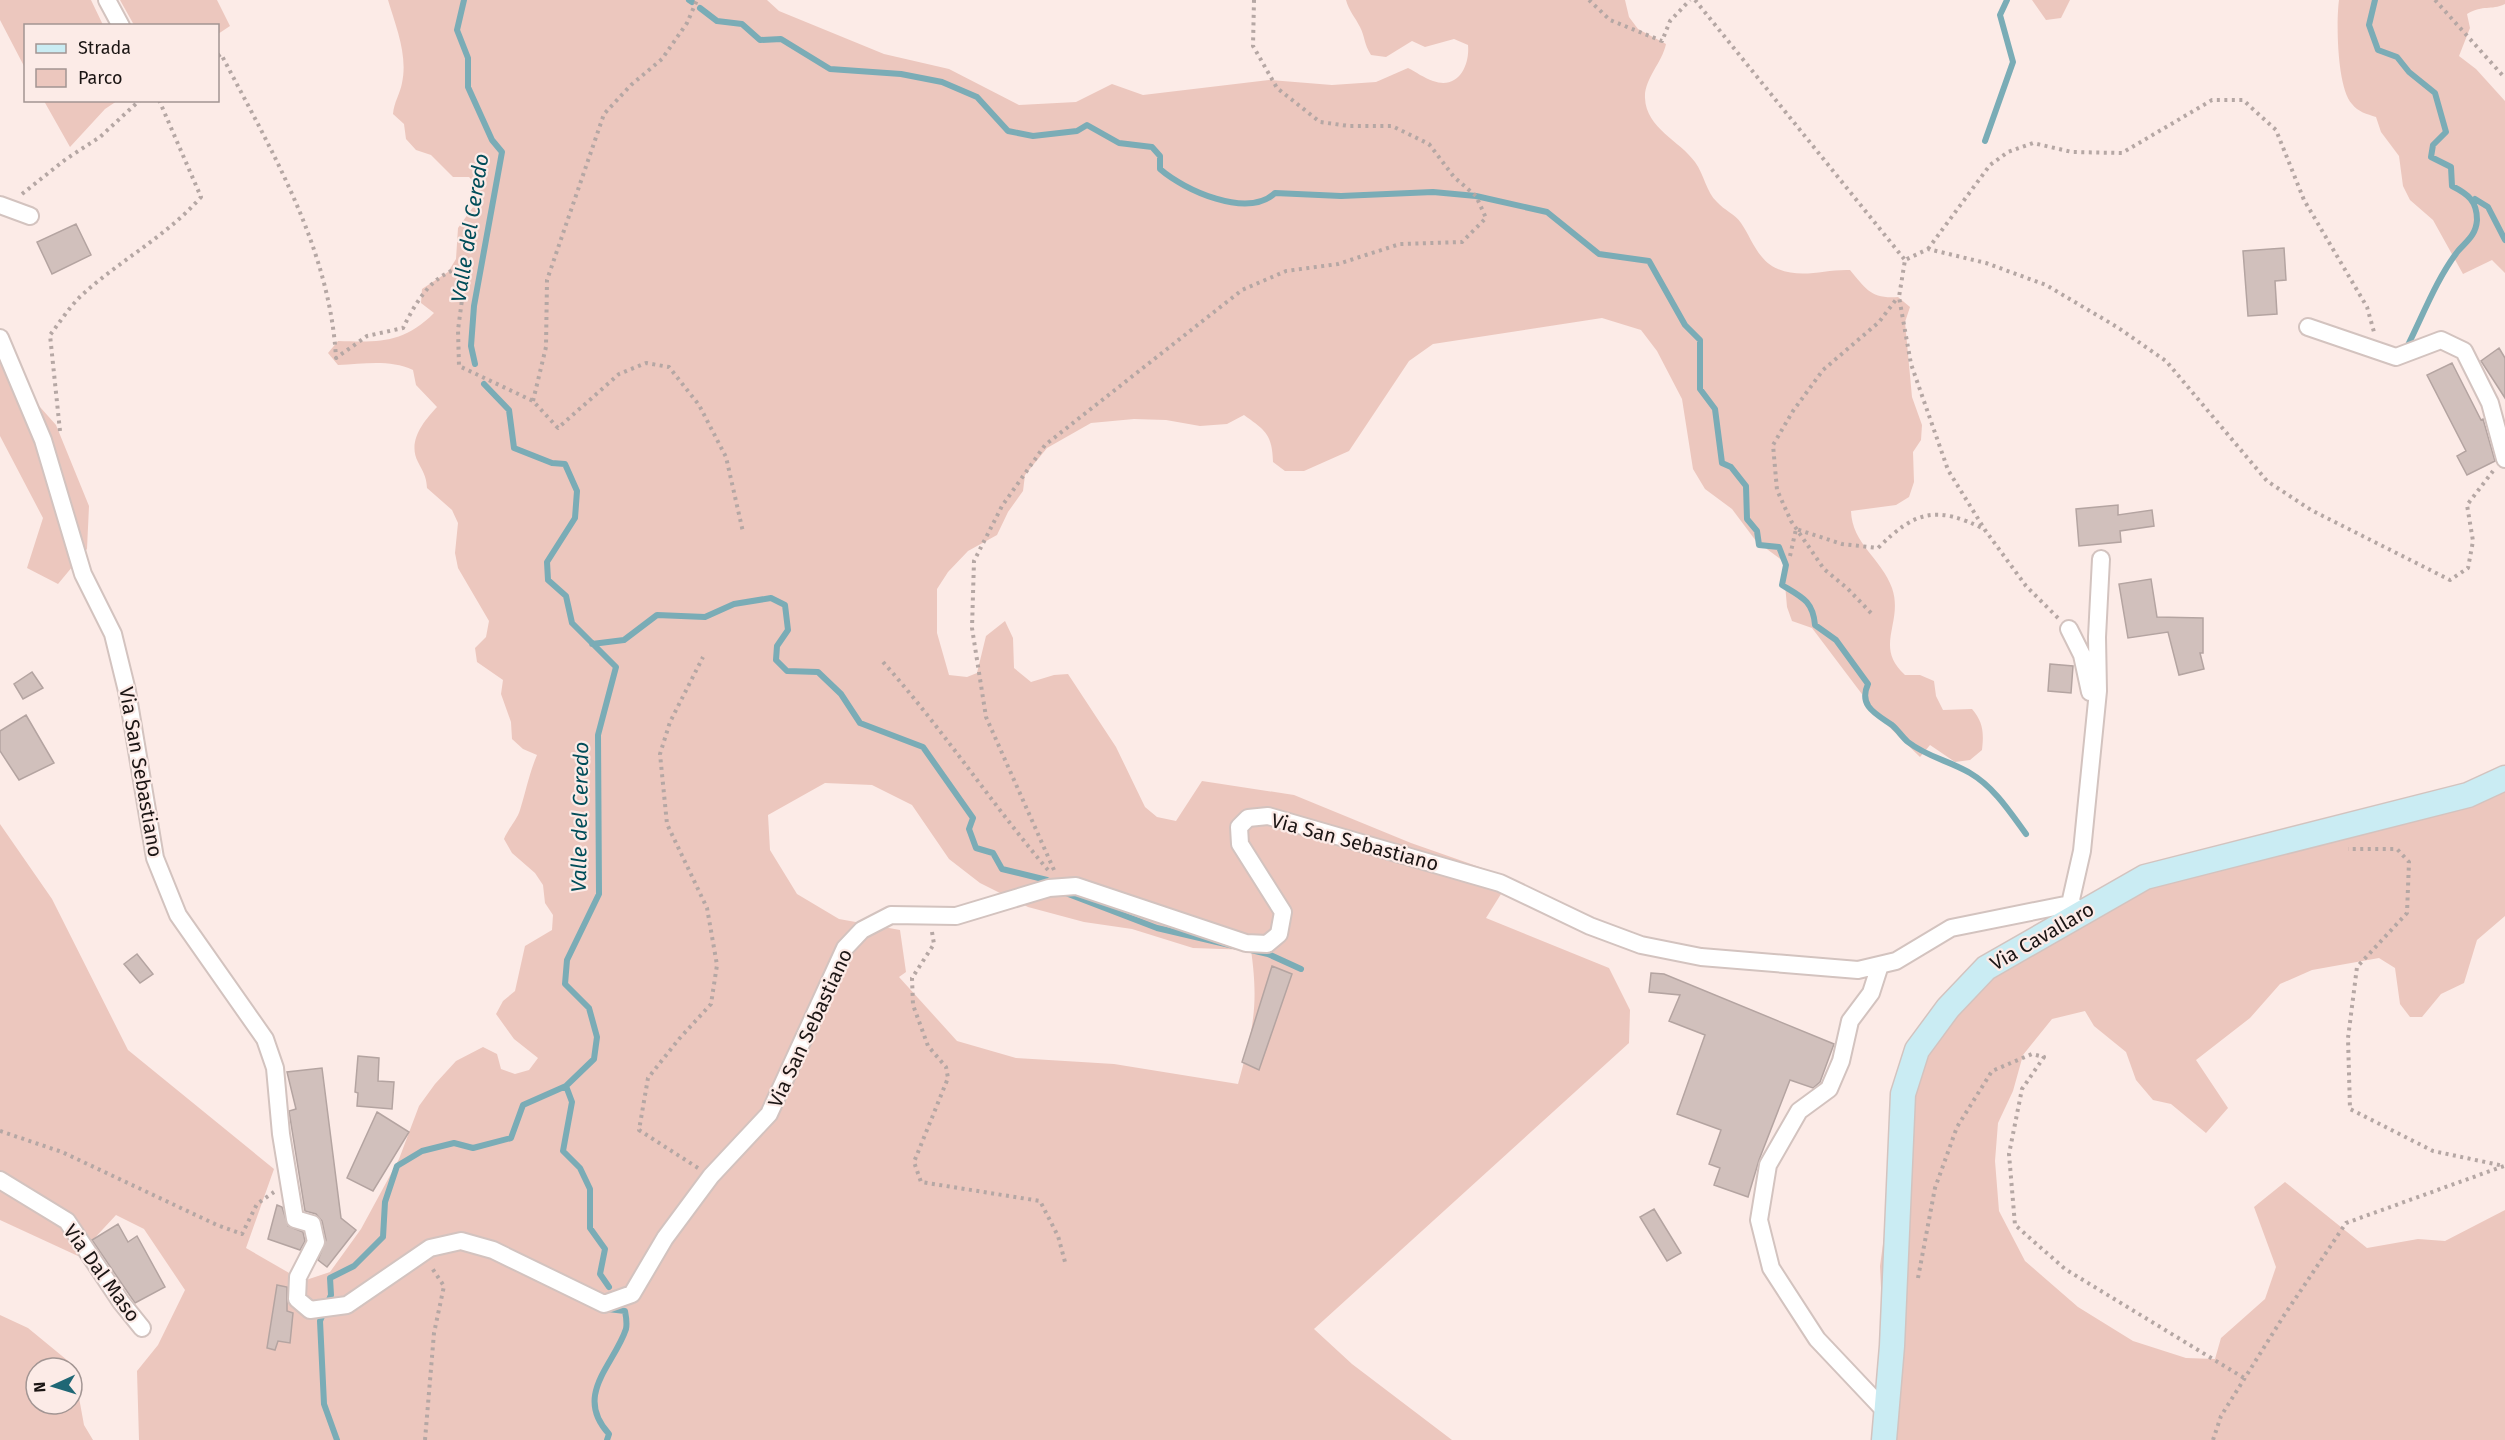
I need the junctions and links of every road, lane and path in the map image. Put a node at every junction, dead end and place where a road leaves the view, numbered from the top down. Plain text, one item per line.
1 (107, 0) edge
2 (697, 0) edge
3 (1254, 0) edge
4 (1589, 0) edge
5 (1690, 0) edge
6 (1695, 0) edge
7 (2435, 0) edge
8 (120, 24) edge
9 (219, 55) edge
10 (2505, 78) edge
11 (138, 102) edge
12 (160, 102) edge
13 (4, 208) edge
14 (30, 216) dead end
15 (1928, 249) junction
16 (1905, 260) junction
17 (1899, 297) junction
18 (2308, 327) dead end
19 (0, 338) edge
20 (2378, 351) junction
21 (533, 401) junction
22 (61, 436) dead end
23 (2504, 459) edge
24 (1796, 529) junction
25 (1984, 530) junction
26 (743, 532) dead end
27 (1790, 556) dead end
28 (2101, 559) dead end
29 (1870, 613) dead end
30 (2069, 629) joint
31 (702, 657) dead end
32 (883, 662) dead end
33 (2095, 713) junction
34 (2505, 778) edge
35 (2338, 851) dead end
36 (1062, 887) junction
37 (2077, 908) junction
38 (903, 915) junction
39 (1880, 964) junction
40 (0, 1131) edge
41 (2505, 1166) edge
42 (711, 1176) junction
43 (0, 1180) edge
44 (290, 1190) junction
45 (1065, 1262) dead end
46 (423, 1270) dead end
47 (1917, 1289) dead end
48 (142, 1328) dead end
49 (2244, 1378) junction
50 (1886, 1412) junction
51 (425, 1440) edge
52 (1884, 1440) edge
53 (2213, 1440) edge

1 - 8 street
2 - 21 path
3 - 36 path
4 - 5 path
6 - 16 path
7 - 10 path
9 - 21 path
11 - 13 path
12 - 22 path
13 - 14 street
15 - 16 path
15 - 20 path
15 - 23 path
16 - 17 path
17 - 24 path
17 - 25 path
18 - 20 street
19 - 44 street, Via San Sebastiano
20 - 23 street
21 - 26 path
24 - 25 path
24 - 27 path
24 - 29 path
25 - 30 path
28 - 33 street
30 - 33 street
31 - 42 path
32 - 36 path
33 - 37 street
34 - 37 street, Via Cavallaro
35 - 41 path
36 - 38 street, Via San Sebastiano
36 - 39 street, Via San Sebastiano
37 - 39 street, Via San Sebastiano
37 - 50 street, Via Cavallaro
38 - 42 street, Via San Sebastiano
38 - 45 path
39 - 50 street
40 - 44 path
41 - 49 path
42 - 44 street, Via San Sebastiano
43 - 48 street, Via Dal Maso
46 - 51 path
47 - 49 path
49 - 53 path
50 - 52 street, Via Cavallaro

